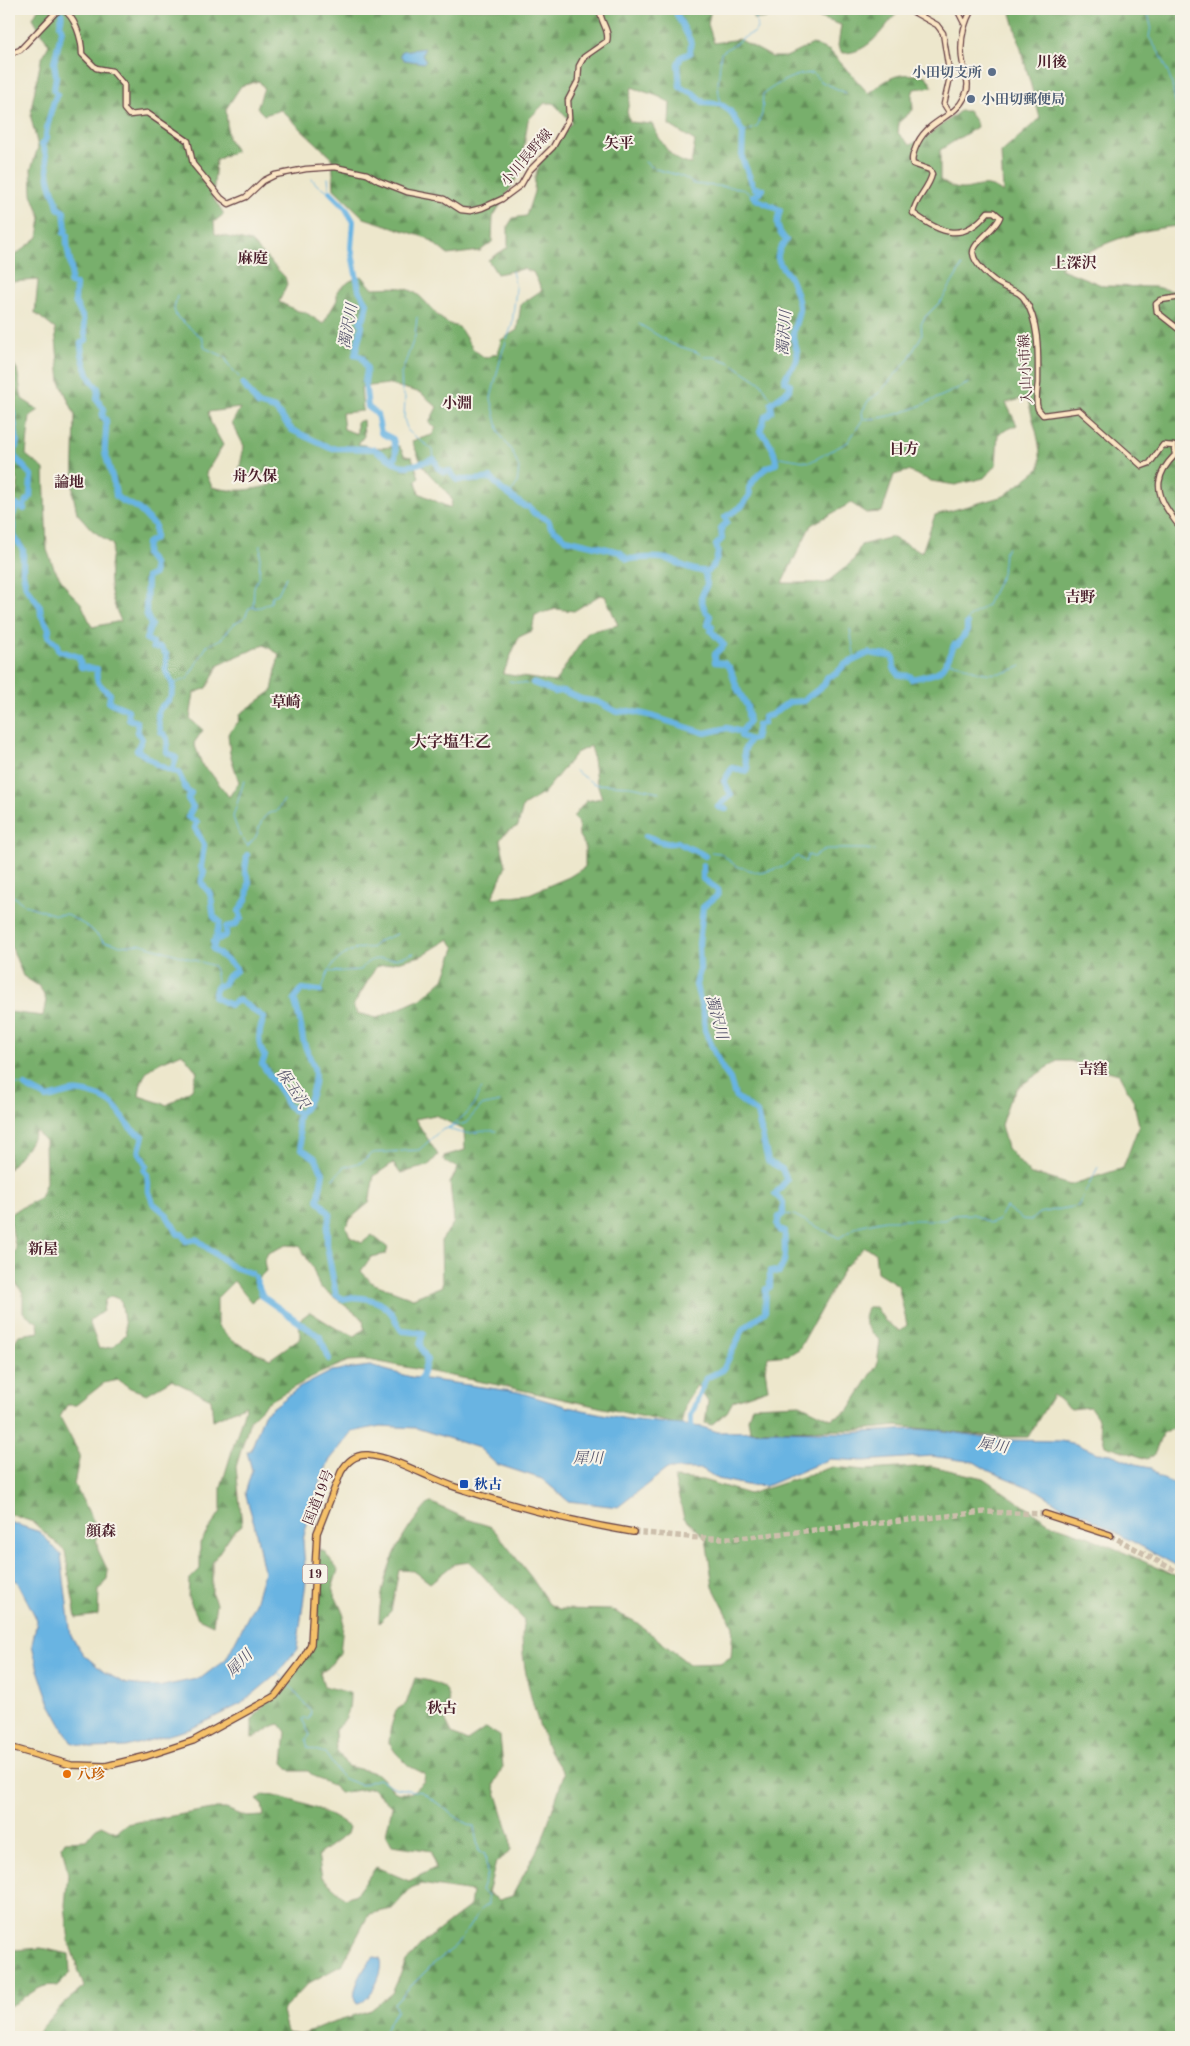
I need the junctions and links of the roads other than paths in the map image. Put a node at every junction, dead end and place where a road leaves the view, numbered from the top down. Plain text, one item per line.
1 (600, 9) edge
2 (908, 9) edge
3 (957, 9) edge
4 (972, 9) edge
5 (964, 23) junction
6 (9, 54) edge
7 (949, 112) junction
8 (1181, 297) edge
9 (1181, 331) edge
10 (1181, 528) edge
11 (1045, 1514) tunnel mouth
12 (633, 1532) tunnel mouth
13 (1110, 1535) tunnel mouth
14 (9, 1747) edge

1 - 6 main road, 小川長野線
2 - 7 main road
3 - 5 main road
4 - 5 main road
5 - 7 main road
7 - 10 main road, 入山小市線
8 - 9 main road
11 - 13 highway
12 - 14 highway, 国道19号 / 19

